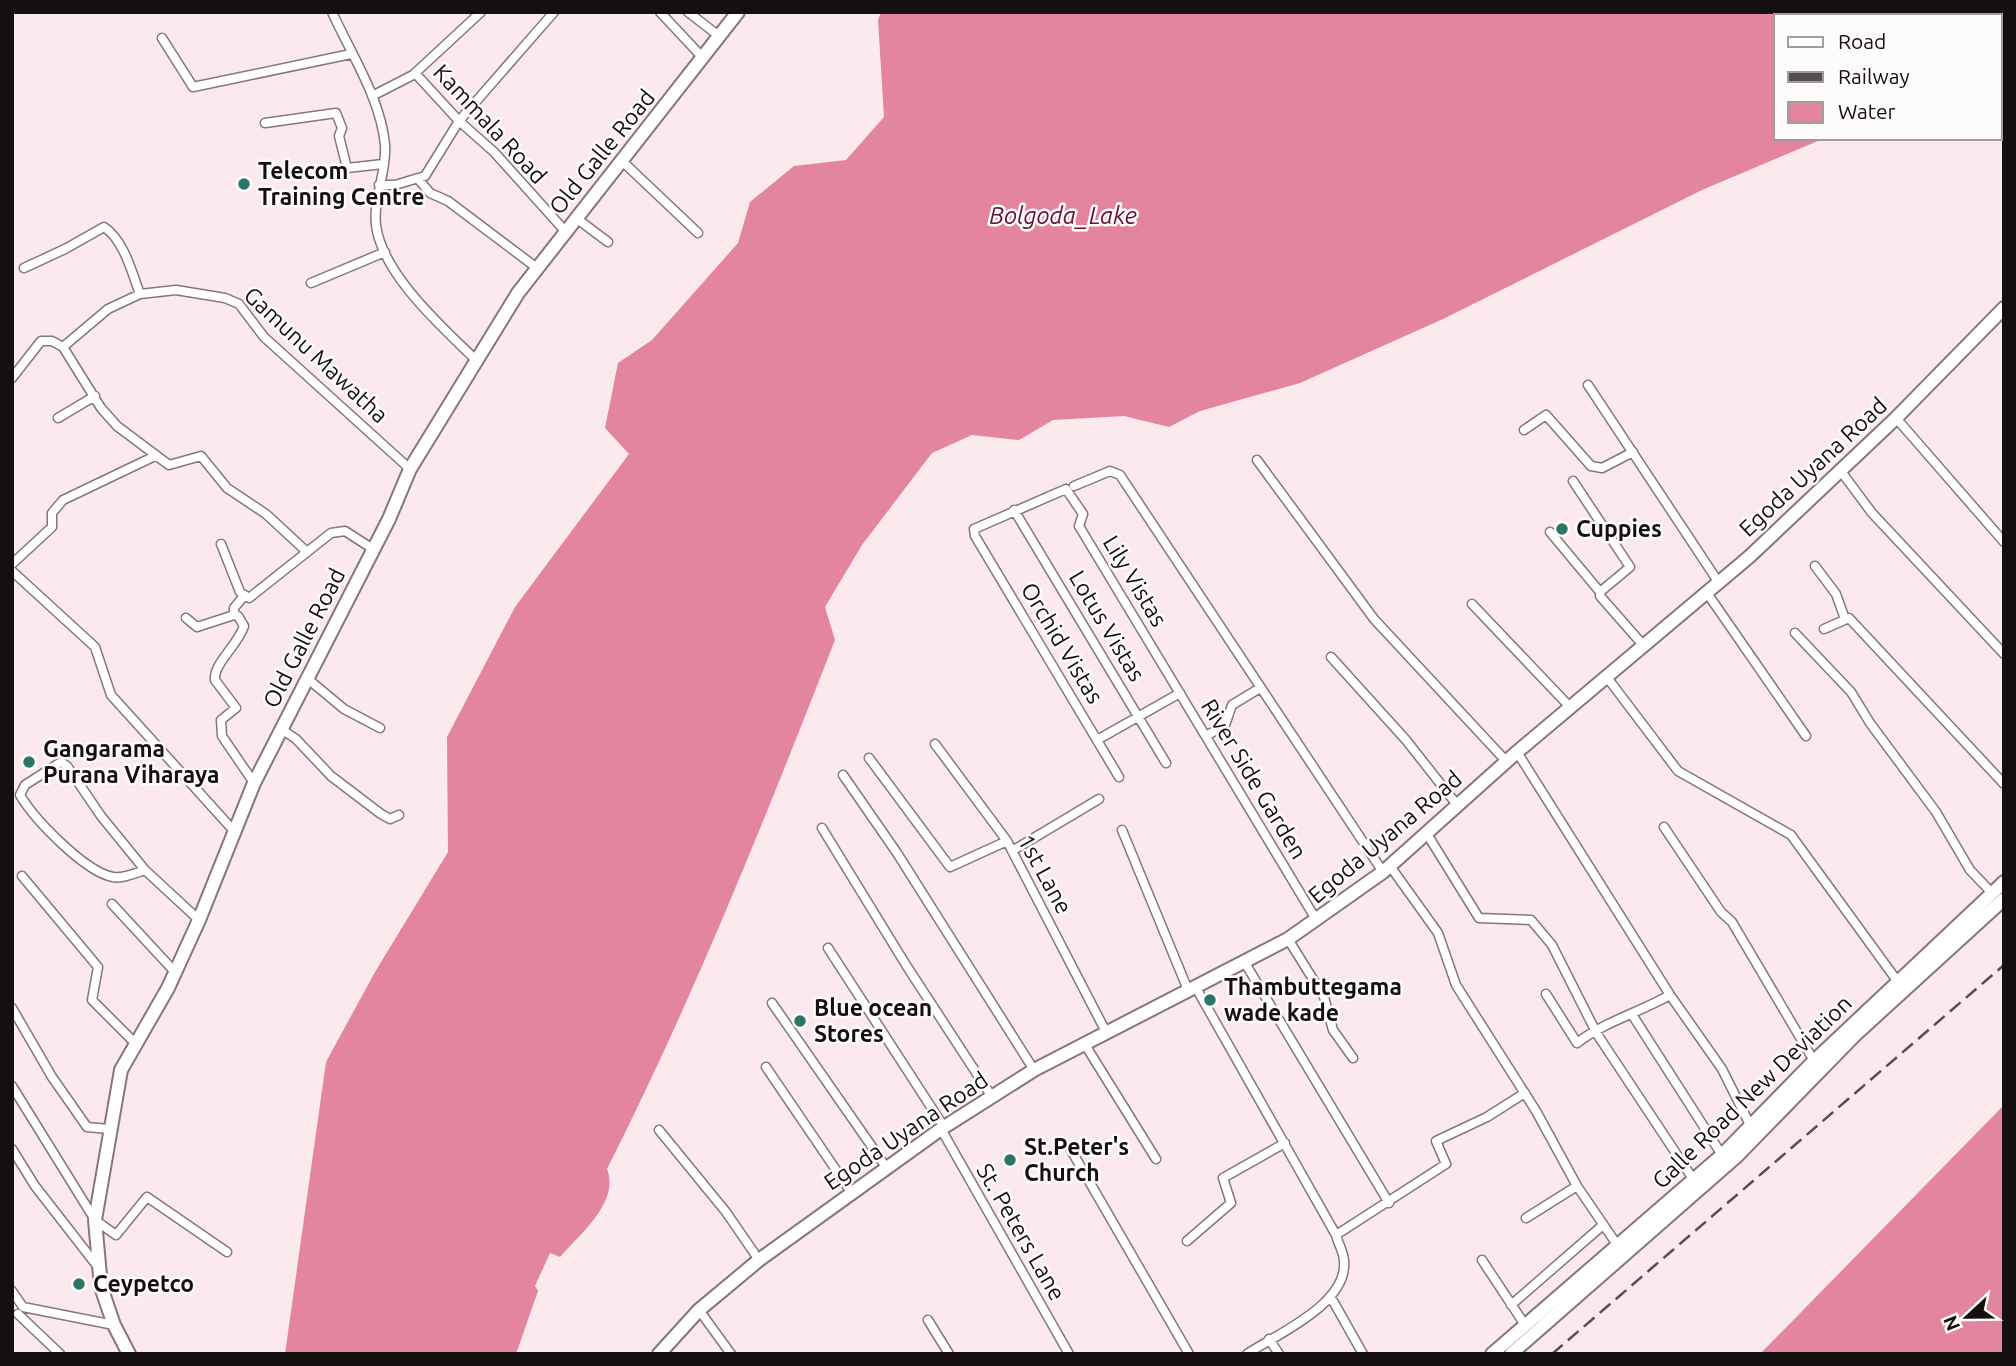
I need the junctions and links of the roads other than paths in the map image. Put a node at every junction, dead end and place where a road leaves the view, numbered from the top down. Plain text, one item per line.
1 (332, 12) edge
2 (481, 12) edge
3 (554, 12) edge
4 (660, 12) edge
5 (688, 12) edge
6 (738, 12) edge
7 (719, 36) junction
8 (162, 38) dead end
9 (351, 54) junction
10 (703, 58) junction
11 (415, 73) junction
12 (372, 96) junction
13 (459, 121) junction
14 (265, 123) dead end
15 (622, 161) junction
16 (383, 164) junction
17 (419, 180) junction
18 (379, 185) junction
19 (576, 218) junction
20 (565, 231) junction
21 (698, 233) dead end
22 (608, 242) dead end
23 (385, 253) junction
24 (24, 268) dead end
25 (537, 268) junction
26 (311, 283) dead end
27 (140, 294) junction
28 (2004, 308) edge
29 (63, 347) junction
30 (476, 360) junction
31 (12, 378) edge
32 (1588, 385) dead end
33 (94, 396) junction
34 (58, 418) dead end
35 (1896, 418) junction
36 (1524, 430) dead end
37 (1633, 452) junction
38 (155, 456) junction
39 (1257, 460) dead end
40 (410, 469) junction
41 (1840, 470) junction
42 (1573, 481) dead end
43 (1070, 488) junction
44 (1014, 510) junction
45 (1550, 532) dead end
46 (2004, 542) edge
47 (221, 544) dead end
48 (373, 549) junction
49 (307, 552) junction
50 (12, 564) edge
51 (1815, 566) dead end
52 (12, 573) edge
53 (1719, 583) junction
54 (1600, 592) junction
55 (1707, 593) junction
56 (243, 597) junction
57 (1472, 604) dead end
58 (234, 615) junction
59 (186, 618) dead end
60 (1845, 619) junction
61 (1824, 629) dead end
62 (1795, 633) dead end
63 (1643, 646) junction
64 (2004, 654) edge
65 (1331, 657) dead end
66 (1606, 676) junction
67 (308, 679) junction
68 (1261, 688) junction
69 (1180, 693) junction
70 (1570, 706) junction
71 (1139, 716) junction
72 (380, 728) dead end
73 (281, 729) junction
74 (1206, 736) junction
75 (1806, 736) dead end
76 (1097, 740) junction
77 (935, 744) dead end
78 (1511, 756) junction
79 (869, 758) dead end
80 (1166, 763) dead end
81 (843, 775) dead end
82 (1119, 777) dead end
83 (254, 782) junction
84 (2004, 784) edge
85 (1099, 799) dead end
86 (1458, 806) junction
87 (399, 815) dead end
88 (1664, 827) dead end
89 (822, 828) dead end
90 (1122, 830) dead end
91 (234, 831) junction
92 (1427, 834) junction
93 (1007, 841) junction
94 (1012, 852) junction
95 (1386, 869) junction
96 (145, 870) junction
97 (22, 876) dead end
98 (2004, 883) edge
99 (1998, 896) edge
100 (112, 904) dead end
101 (199, 920) junction
102 (1317, 921) junction
103 (1288, 939) junction
104 (828, 948) dead end
105 (1245, 963) junction
106 (174, 971) junction
107 (1898, 982) junction
108 (1192, 988) junction
109 (1546, 994) dead end
110 (1670, 995) junction
111 (772, 1003) dead end
112 (12, 1008) edge
113 (1633, 1016) junction
114 (1595, 1030) junction
115 (1106, 1032) junction
116 (1084, 1043) junction
117 (136, 1044) junction
118 (1353, 1058) dead end
119 (1814, 1061) junction
120 (766, 1068) dead end
121 (1034, 1070) junction
122 (12, 1086) edge
123 (1525, 1093) junction
124 (992, 1097) junction
125 (1751, 1127) junction
126 (943, 1128) junction
127 (109, 1129) junction
128 (659, 1130) dead end
129 (1285, 1143) junction
130 (12, 1149) edge
131 (1072, 1150) dead end
132 (1723, 1155) junction
133 (1156, 1158) dead end
134 (886, 1167) junction
135 (1693, 1179) junction
136 (1577, 1186) junction
137 (851, 1192) junction
138 (1388, 1203) junction
139 (1526, 1218) dead end
140 (94, 1220) junction
141 (1603, 1225) junction
142 (1336, 1235) junction
143 (1187, 1241) dead end
144 (1620, 1249) junction
145 (227, 1252) dead end
146 (759, 1260) junction
147 (1482, 1260) dead end
148 (98, 1267) junction
149 (12, 1291) edge
150 (1329, 1300) junction
151 (1511, 1305) junction
152 (699, 1310) junction
153 (18, 1313) edge
154 (928, 1320) dead end
155 (114, 1325) junction
156 (1525, 1325) junction
157 (1269, 1339) junction
158 (60, 1354) edge
159 (129, 1354) edge
160 (659, 1354) edge
161 (731, 1354) edge
162 (948, 1354) edge
163 (1069, 1354) edge
164 (1189, 1354) edge
165 (1247, 1354) edge
166 (1279, 1354) edge
167 (1363, 1354) edge
168 (1492, 1354) edge
169 (1511, 1354) edge

1 - 9 street
2 - 11 street
3 - 13 street
4 - 10 street
5 - 7 street
6 - 7 main road, Old Galle Road
7 - 10 main road, Old Galle Road
8 - 9 street
9 - 12 street
10 - 15 main road, Old Galle Road
11 - 12 street
11 - 13 street, Kammala Road
12 - 16 street
13 - 17 street
13 - 20 street, Kammala Road
14 - 16 street
15 - 19 main road, Old Galle Road
15 - 21 street
16 - 18 street
17 - 18 street
17 - 25 street
18 - 23 street
19 - 20 main road, Old Galle Road
19 - 22 street
20 - 25 main road, Old Galle Road
23 - 26 street
23 - 30 street
24 - 27 street
25 - 30 main road, Old Galle Road
27 - 29 street, Gamunu Mawatha
27 - 40 street, Gamunu Mawatha
28 - 35 main road, Egoda Uyana Road
29 - 31 street
29 - 33 street
30 - 40 main road, Old Galle Road
32 - 37 street
33 - 34 street
33 - 38 street
35 - 41 main road, Egoda Uyana Road
35 - 46 street
36 - 37 street
37 - 53 street
38 - 49 street
38 - 50 street
39 - 78 street
40 - 48 main road, Old Galle Road
41 - 53 main road, Egoda Uyana Road
41 - 64 street
42 - 54 street
43 - 44 street
43 - 68 street
43 - 69 street, Lily Vistas
44 - 71 street, Lotus Vistas
44 - 76 street, Orchid Vistas
45 - 54 street
47 - 56 street
48 - 49 street
48 - 67 main road, Old Galle Road
49 - 56 street
51 - 60 street
52 - 91 street
53 - 55 main road, Egoda Uyana Road
54 - 63 street
55 - 63 main road, Egoda Uyana Road
55 - 75 street
56 - 58 street
57 - 70 street
58 - 59 street
58 - 83 street
60 - 61 street
60 - 84 street
62 - 99 street
63 - 66 main road, Egoda Uyana Road
65 - 86 street
66 - 70 main road, Egoda Uyana Road
66 - 107 street
67 - 72 street
67 - 73 main road, Old Galle Road
68 - 74 street
68 - 95 street
69 - 71 street
69 - 74 street, River Side Garden
70 - 78 main road, Egoda Uyana Road
71 - 76 street
71 - 80 street, Lotus Vistas
73 - 83 main road, Old Galle Road
73 - 87 street
74 - 102 street, River Side Garden
76 - 82 street, Orchid Vistas
77 - 93 street, 1st Lane
78 - 86 main road, Egoda Uyana Road
78 - 110 street
79 - 93 street
81 - 121 street
83 - 91 main road, Old Galle Road
85 - 94 street
86 - 92 main road, Egoda Uyana Road
88 - 119 street
89 - 124 street
90 - 108 street
91 - 101 main road, Old Galle Road
92 - 95 main road, Egoda Uyana Road
92 - 114 street
93 - 94 street, 1st Lane
94 - 115 street, 1st Lane
95 - 102 main road, Egoda Uyana Road
95 - 123 street
96 - 96 street
96 - 101 street
97 - 117 street
98 - 99 main road, Galle Road New Deviation
99 - 107 main road, Galle Road New Deviation
99 - 144 main road, Galle Road New Deviation
100 - 106 street
101 - 106 main road, Old Galle Road
102 - 103 main road, Egoda Uyana Road
103 - 105 main road, Egoda Uyana Road
103 - 118 street
104 - 126 street, St. Peters Lane
105 - 108 main road, Egoda Uyana Road
105 - 138 street
106 - 117 main road, Old Galle Road
107 - 119 main road, Galle Road New Deviation
108 - 115 main road, Egoda Uyana Road
108 - 129 street
109 - 114 street
110 - 113 street
110 - 125 street
111 - 134 street
112 - 127 street
113 - 114 street
113 - 132 street
114 - 135 street
115 - 116 main road, Egoda Uyana Road
116 - 121 main road, Egoda Uyana Road
116 - 133 street
117 - 127 main road, Old Galle Road
119 - 125 main road, Galle Road New Deviation
120 - 137 street
121 - 124 main road, Egoda Uyana Road
122 - 140 street
123 - 136 street
123 - 138 street
124 - 126 main road, Egoda Uyana Road
125 - 132 main road, Galle Road New Deviation
126 - 134 main road, Egoda Uyana Road
126 - 163 street, St. Peters Lane
127 - 140 main road, Old Galle Road
128 - 146 street
129 - 142 street
129 - 143 street
130 - 148 street
131 - 164 street
132 - 135 main road, Galle Road New Deviation
134 - 137 main road, Egoda Uyana Road
135 - 144 main road, Galle Road New Deviation
136 - 139 street
136 - 141 street
137 - 146 main road, Egoda Uyana Road
138 - 142 street
140 - 145 street
140 - 148 main road, Old Galle Road
141 - 144 street
141 - 151 street
142 - 150 street
144 - 156 main road, Galle Road New Deviation
144 - 169 main road, Galle Road New Deviation
146 - 152 main road, Egoda Uyana Road
147 - 151 street
148 - 155 main road, Old Galle Road
149 - 153 street
150 - 157 street
150 - 167 street
151 - 156 street
152 - 160 main road, Egoda Uyana Road
152 - 161 street
153 - 155 street
153 - 158 street
154 - 162 street
155 - 159 main road, Old Galle Road
156 - 168 main road, Galle Road New Deviation
157 - 165 street
157 - 166 street

